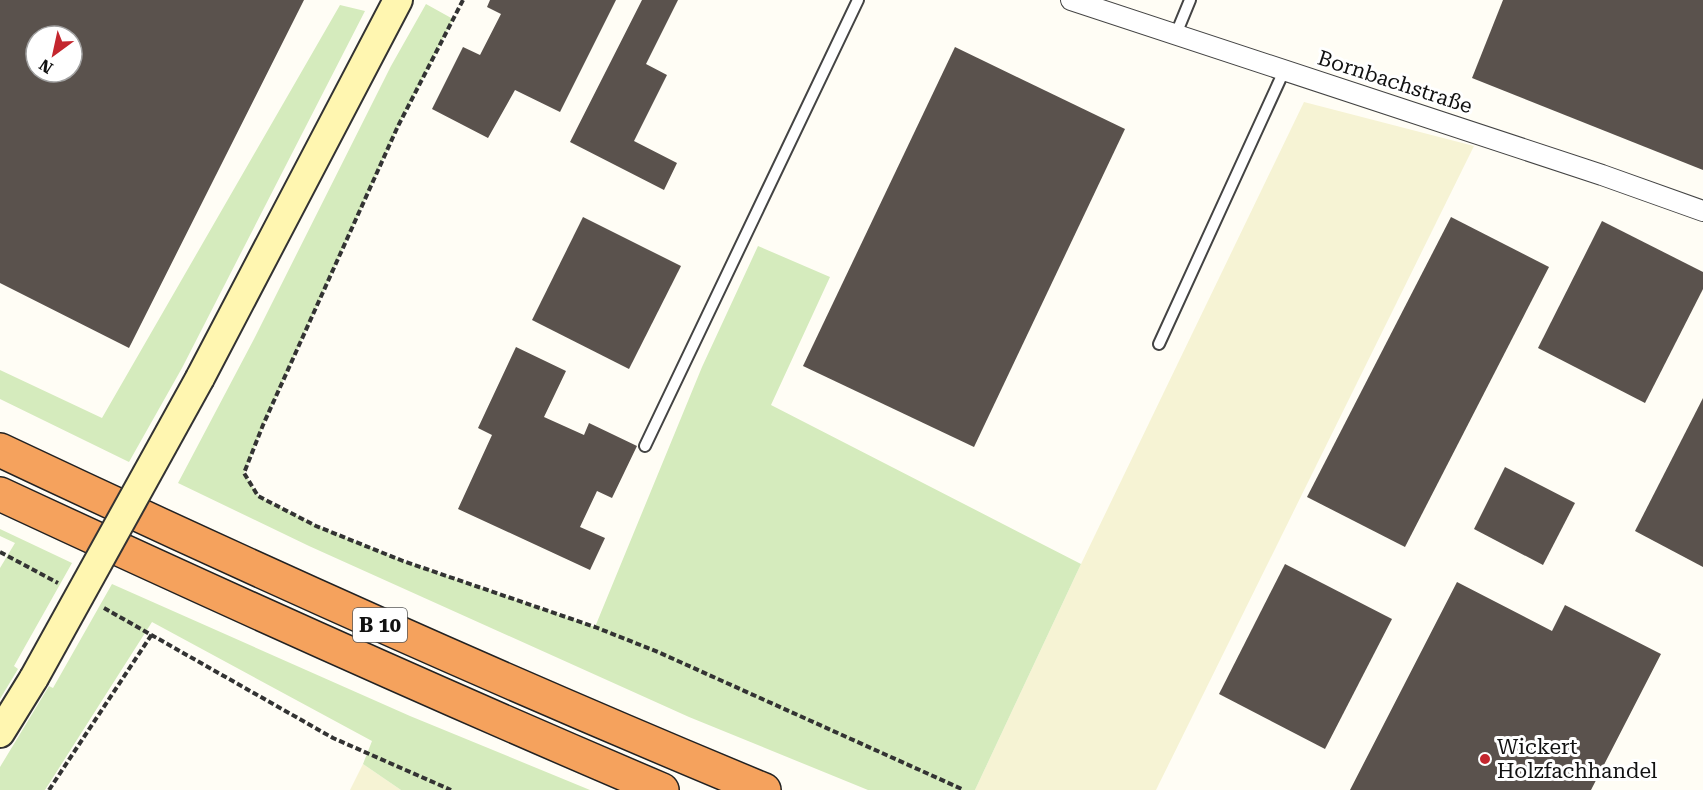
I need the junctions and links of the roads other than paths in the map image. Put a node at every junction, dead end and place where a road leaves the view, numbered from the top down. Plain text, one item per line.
1 (398, 0) edge
2 (858, 0) edge
3 (1071, 0) edge
4 (1190, 0) edge
5 (1176, 34) junction
6 (1284, 70) junction
7 (1703, 212) edge
8 (1159, 344) dead end
9 (645, 446) dead end
10 (0, 450) edge
11 (0, 494) edge
12 (0, 733) edge
13 (662, 790) edge
14 (764, 790) edge

1 - 12 main road, bridge
2 - 9 lane
3 - 5 street, Bornbachstraße
4 - 5 lane
5 - 6 street, Bornbachstraße
6 - 7 street, Bornbachstraße
6 - 8 lane
10 - 14 highway, B 10
11 - 13 highway, B 10

